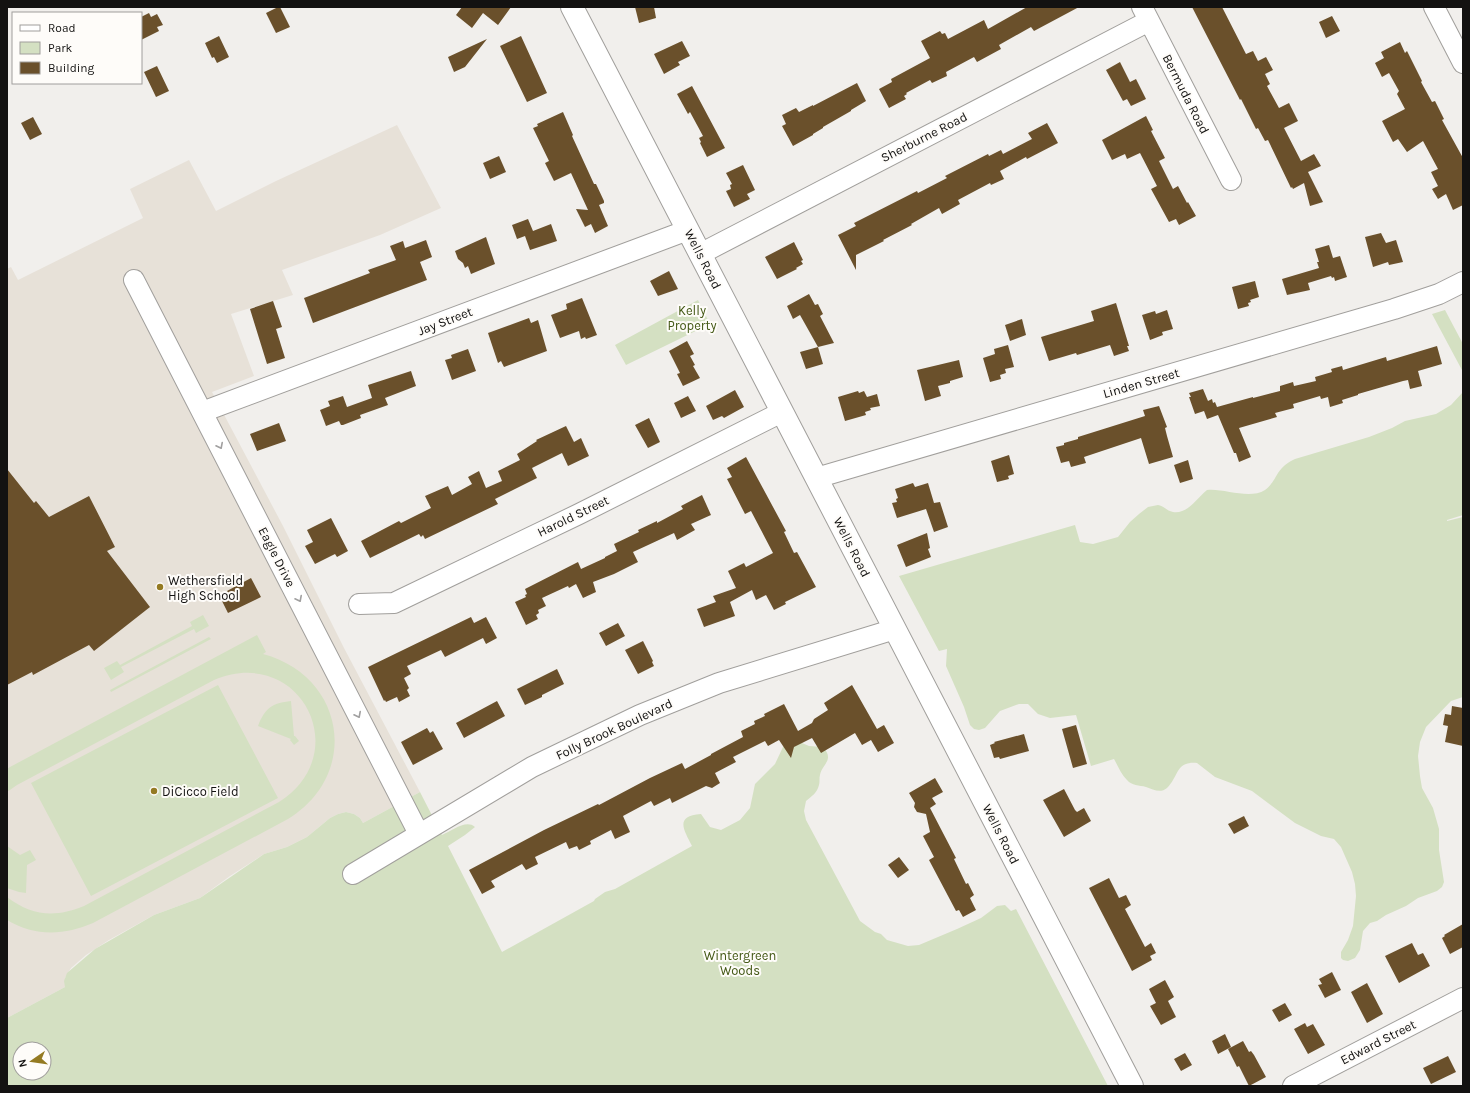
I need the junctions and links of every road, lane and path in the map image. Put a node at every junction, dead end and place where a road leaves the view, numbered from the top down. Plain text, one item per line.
1 (572, 7) edge
2 (1434, 7) edge
3 (1145, 14) edge
4 (1463, 63) edge
5 (1231, 180) dead end
6 (688, 230) junction
7 (700, 254) junction
8 (134, 280) dead end
9 (1463, 282) edge
10 (202, 412) junction
11 (782, 412) junction
12 (816, 478) junction
13 (359, 604) dead end
14 (895, 630) junction
15 (419, 834) junction
16 (353, 874) dead end
17 (1463, 998) edge
18 (1132, 1086) edge
19 (1293, 1086) edge

1 - 6 main road, Wells Road
2 - 4 street
3 - 5 street, Bermuda Road
3 - 7 street, Sherburne Road
6 - 7 main road, Wells Road
6 - 10 street, Jay Street
7 - 11 main road, Wells Road
8 - 10 street, Eagle Drive
9 - 12 street, Linden Street
10 -> 15 street, Eagle Drive
11 - 12 main road, Wells Road
11 - 13 street, Harold Street
12 - 14 main road, Wells Road
14 - 15 street, Folly Brook Boulevard
14 - 18 main road, Wells Road
15 - 16 street, Folly Brook Boulevard
17 - 19 street, Edward Street

